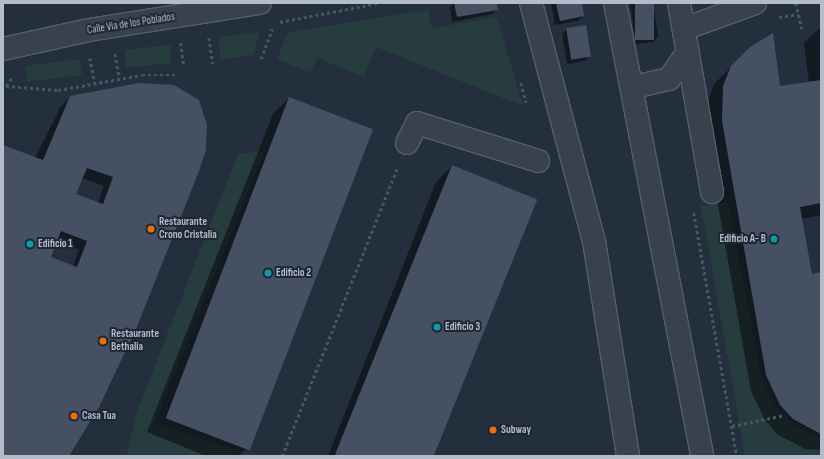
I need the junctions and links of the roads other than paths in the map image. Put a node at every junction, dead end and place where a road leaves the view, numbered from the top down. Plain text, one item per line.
1 (260, 3) edge
2 (530, 3) edge
3 (616, 3) edge
4 (679, 3) edge
5 (755, 3) edge
6 (684, 29) junction
7 (3, 49) edge
8 (688, 52) junction
9 (634, 88) junction
10 (407, 143) road end
11 (538, 161) dead end
12 (712, 192) dead end
13 (628, 456) edge
14 (702, 456) edge

1 - 7 street, Calle Vía de los Poblados
2 - 13 street
3 - 9 street
4 - 6 street
5 - 6 street
6 - 8 street
8 - 9 street
8 - 12 street
9 - 14 street
10 - 11 street

